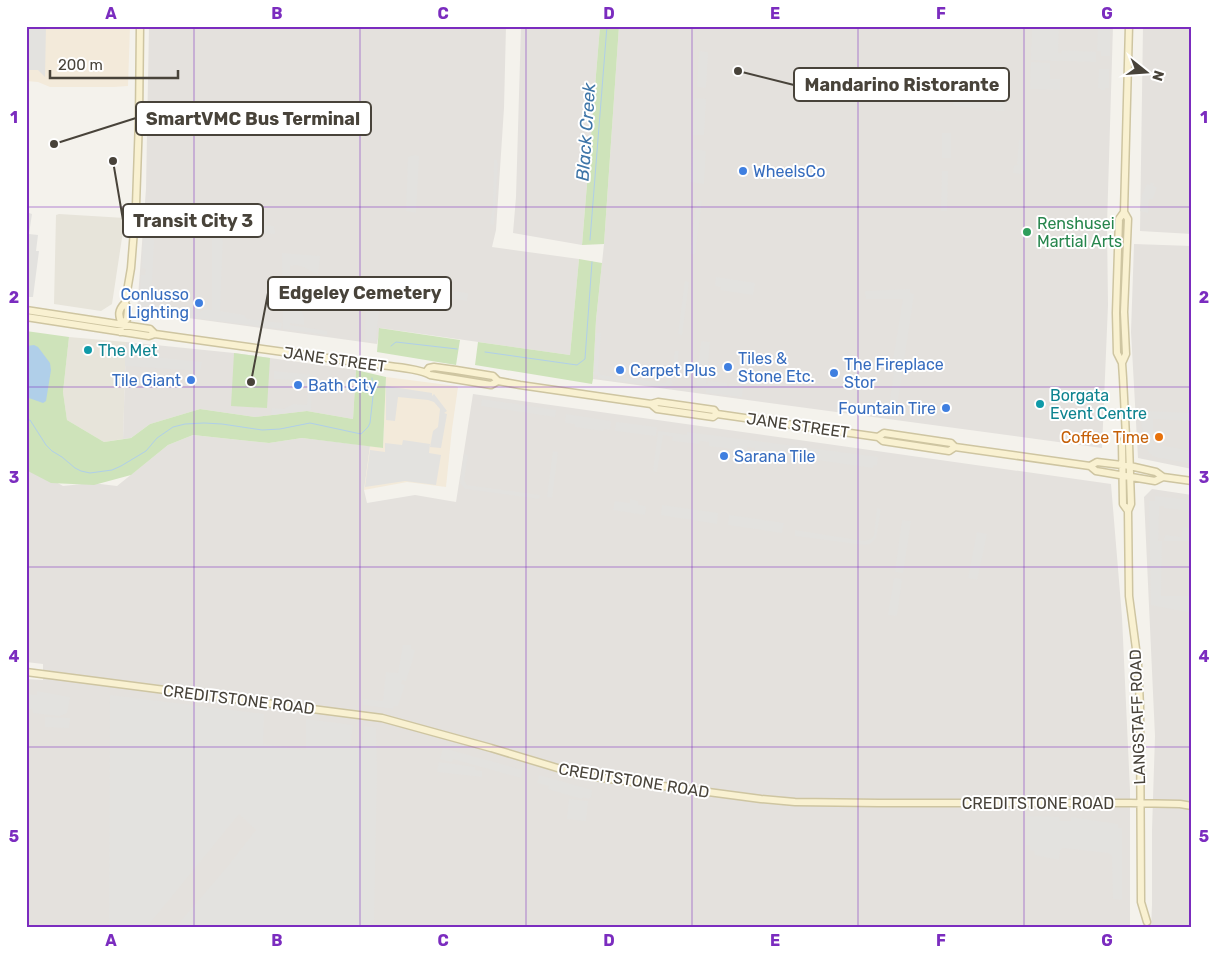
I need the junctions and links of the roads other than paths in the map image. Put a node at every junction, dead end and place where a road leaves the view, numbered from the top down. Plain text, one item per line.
1 (140, 26) edge
2 (1129, 26) edge
3 (26, 310) edge
4 (26, 317) edge
5 (122, 324) junction
6 (120, 332) junction
7 (155, 334) junction
8 (1126, 438) junction
9 (1122, 465) junction
10 (1090, 466) junction
11 (1130, 466) junction
12 (1122, 475) junction
13 (1130, 476) junction
14 (1163, 477) junction
15 (1192, 481) edge
16 (1128, 512) junction
17 (26, 672) edge
18 (1140, 803) junction
19 (1192, 806) edge
20 (1147, 922) dead end

1 - 5 street
2 - 8 street, LANGSTAFF ROAD
3 - 5 street, JANE STREET
4 - 6 street, JANE STREET
5 - 6 street
5 - 7 street, JANE STREET
6 - 7 street, JANE STREET
7 - 10 street, JANE STREET
8 - 9 street, LANGSTAFF ROAD
8 - 11 street, LANGSTAFF ROAD
9 - 10 street, JANE STREET
9 - 11 street, JANE STREET
9 - 12 street, LANGSTAFF ROAD
10 - 12 street, JANE STREET
11 - 13 street, LANGSTAFF ROAD
11 - 14 street, JANE STREET
12 - 13 street, JANE STREET
12 - 16 street, LANGSTAFF ROAD
13 - 14 street, JANE STREET
13 - 16 street, LANGSTAFF ROAD
14 - 15 street, JANE STREET
16 - 18 street, LANGSTAFF ROAD
17 - 18 street, CREDITSTONE ROAD
18 - 19 street, CREDITSTONE ROAD
18 - 20 street, LANGSTAFF ROAD

